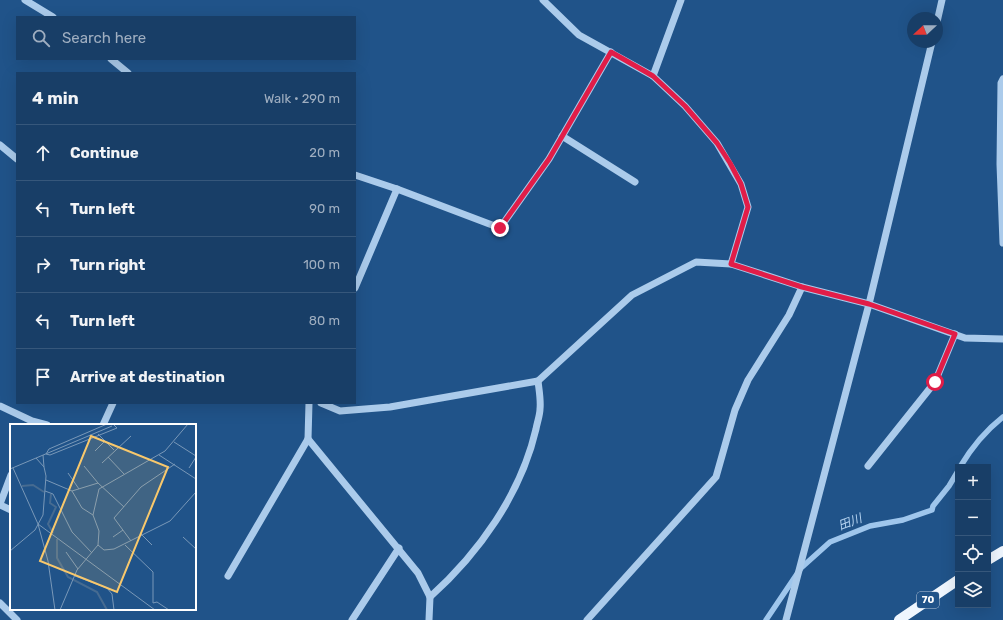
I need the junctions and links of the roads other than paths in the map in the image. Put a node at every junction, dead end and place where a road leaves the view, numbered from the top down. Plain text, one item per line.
1 (26, 0) edge
2 (543, 0) edge
3 (681, 0) edge
4 (942, 0) edge
5 (939, 12) edge
6 (51, 16) edge
7 (931, 48) edge
8 (611, 52) junction
9 (112, 60) edge
10 (127, 72) edge
11 (653, 76) junction
12 (1003, 79) edge
13 (562, 136) junction
14 (0, 145) edge
15 (16, 158) edge
16 (356, 175) edge
17 (635, 182) dead end
18 (397, 189) junction
19 (1003, 243) edge
20 (731, 264) junction
21 (356, 286) edge
22 (802, 287) junction
23 (869, 304) junction
24 (955, 334) junction
25 (1003, 339) edge
26 (538, 381) junction
27 (113, 404) edge
28 (309, 404) edge
29 (323, 404) edge
30 (0, 406) edge
31 (32, 423) edge
32 (103, 424) edge
33 (308, 439) junction
34 (868, 466) dead end
35 (10, 478) edge
36 (0, 504) edge
37 (10, 509) edge
38 (399, 548) junction
39 (1003, 551) edge
40 (991, 558) edge
41 (228, 576) dead end
42 (955, 582) edge
43 (430, 597) junction
44 (0, 603) edge
45 (17, 620) edge
46 (352, 620) edge
47 (428, 620) edge
48 (587, 620) edge
49 (786, 620) edge
50 (899, 620) edge

1 - 6 street
2 - 8 street
3 - 11 street
4 - 5 street
7 - 23 street
8 - 11 street
8 - 13 street
9 - 10 street
11 - 20 street
12 - 19 street
13 - 17 street
13 - 18 street
14 - 15 street
16 - 18 street
18 - 21 street
20 - 22 street
20 - 26 street
22 - 23 street
22 - 48 street
23 - 24 street
23 - 49 street
24 - 25 street
24 - 34 street
26 - 29 street
26 - 43 street
27 - 32 street
28 - 33 street
30 - 31 street
33 - 38 street
33 - 41 street
35 - 36 street
36 - 37 street
38 - 43 street
38 - 46 street
39 - 40 main road
42 - 50 main road, 70
43 - 47 street
44 - 45 street

